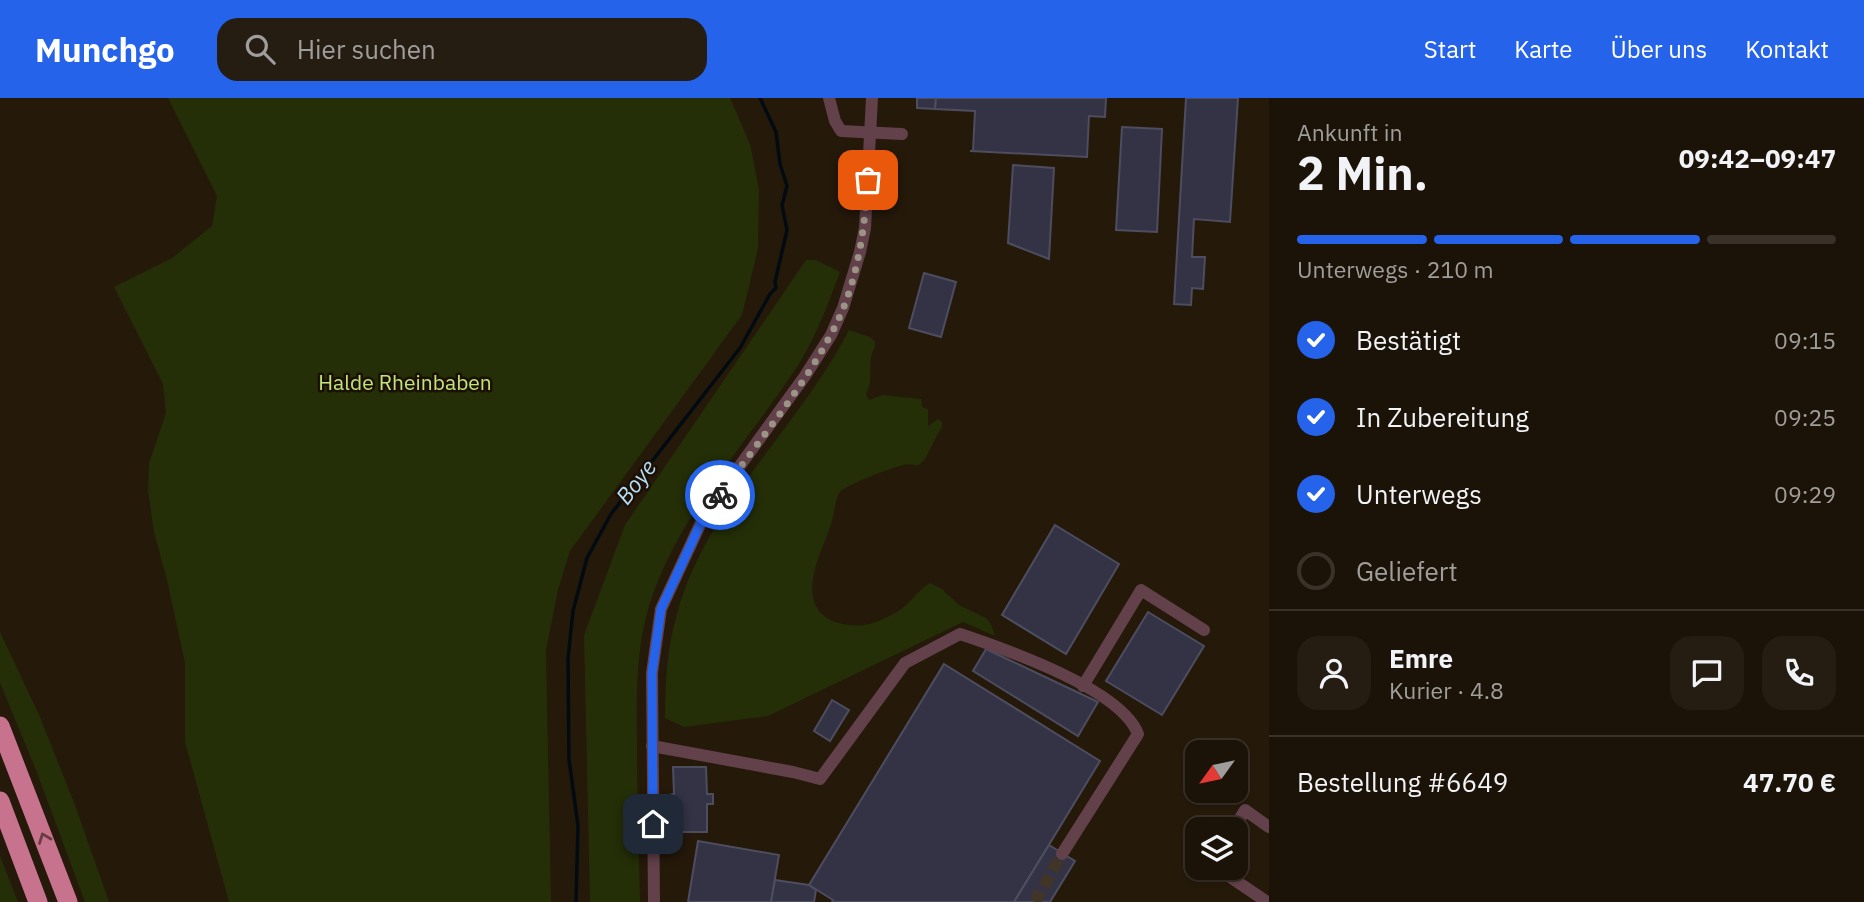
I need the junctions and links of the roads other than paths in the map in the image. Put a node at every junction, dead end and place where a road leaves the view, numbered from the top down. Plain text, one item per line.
1 (828, 98) edge
2 (872, 98) edge
3 (870, 133) junction
4 (902, 134) dead end
5 (1204, 630) dead end
6 (1083, 686) junction
7 (0, 726) edge
8 (652, 746) junction
9 (0, 802) edge
10 (1241, 817) edge
11 (1269, 827) edge
12 (1062, 854) tunnel mouth
13 (1235, 880) edge
14 (38, 902) edge
15 (68, 902) edge
16 (654, 902) edge
17 (1267, 902) edge

1 - 3 street
2 - 3 street
3 - 4 street
3 - 8 street
5 - 6 street
6 - 8 street
6 - 12 street
15 -> 7 highway
8 - 16 street
9 - 14 highway
10 - 11 street
13 - 17 street

